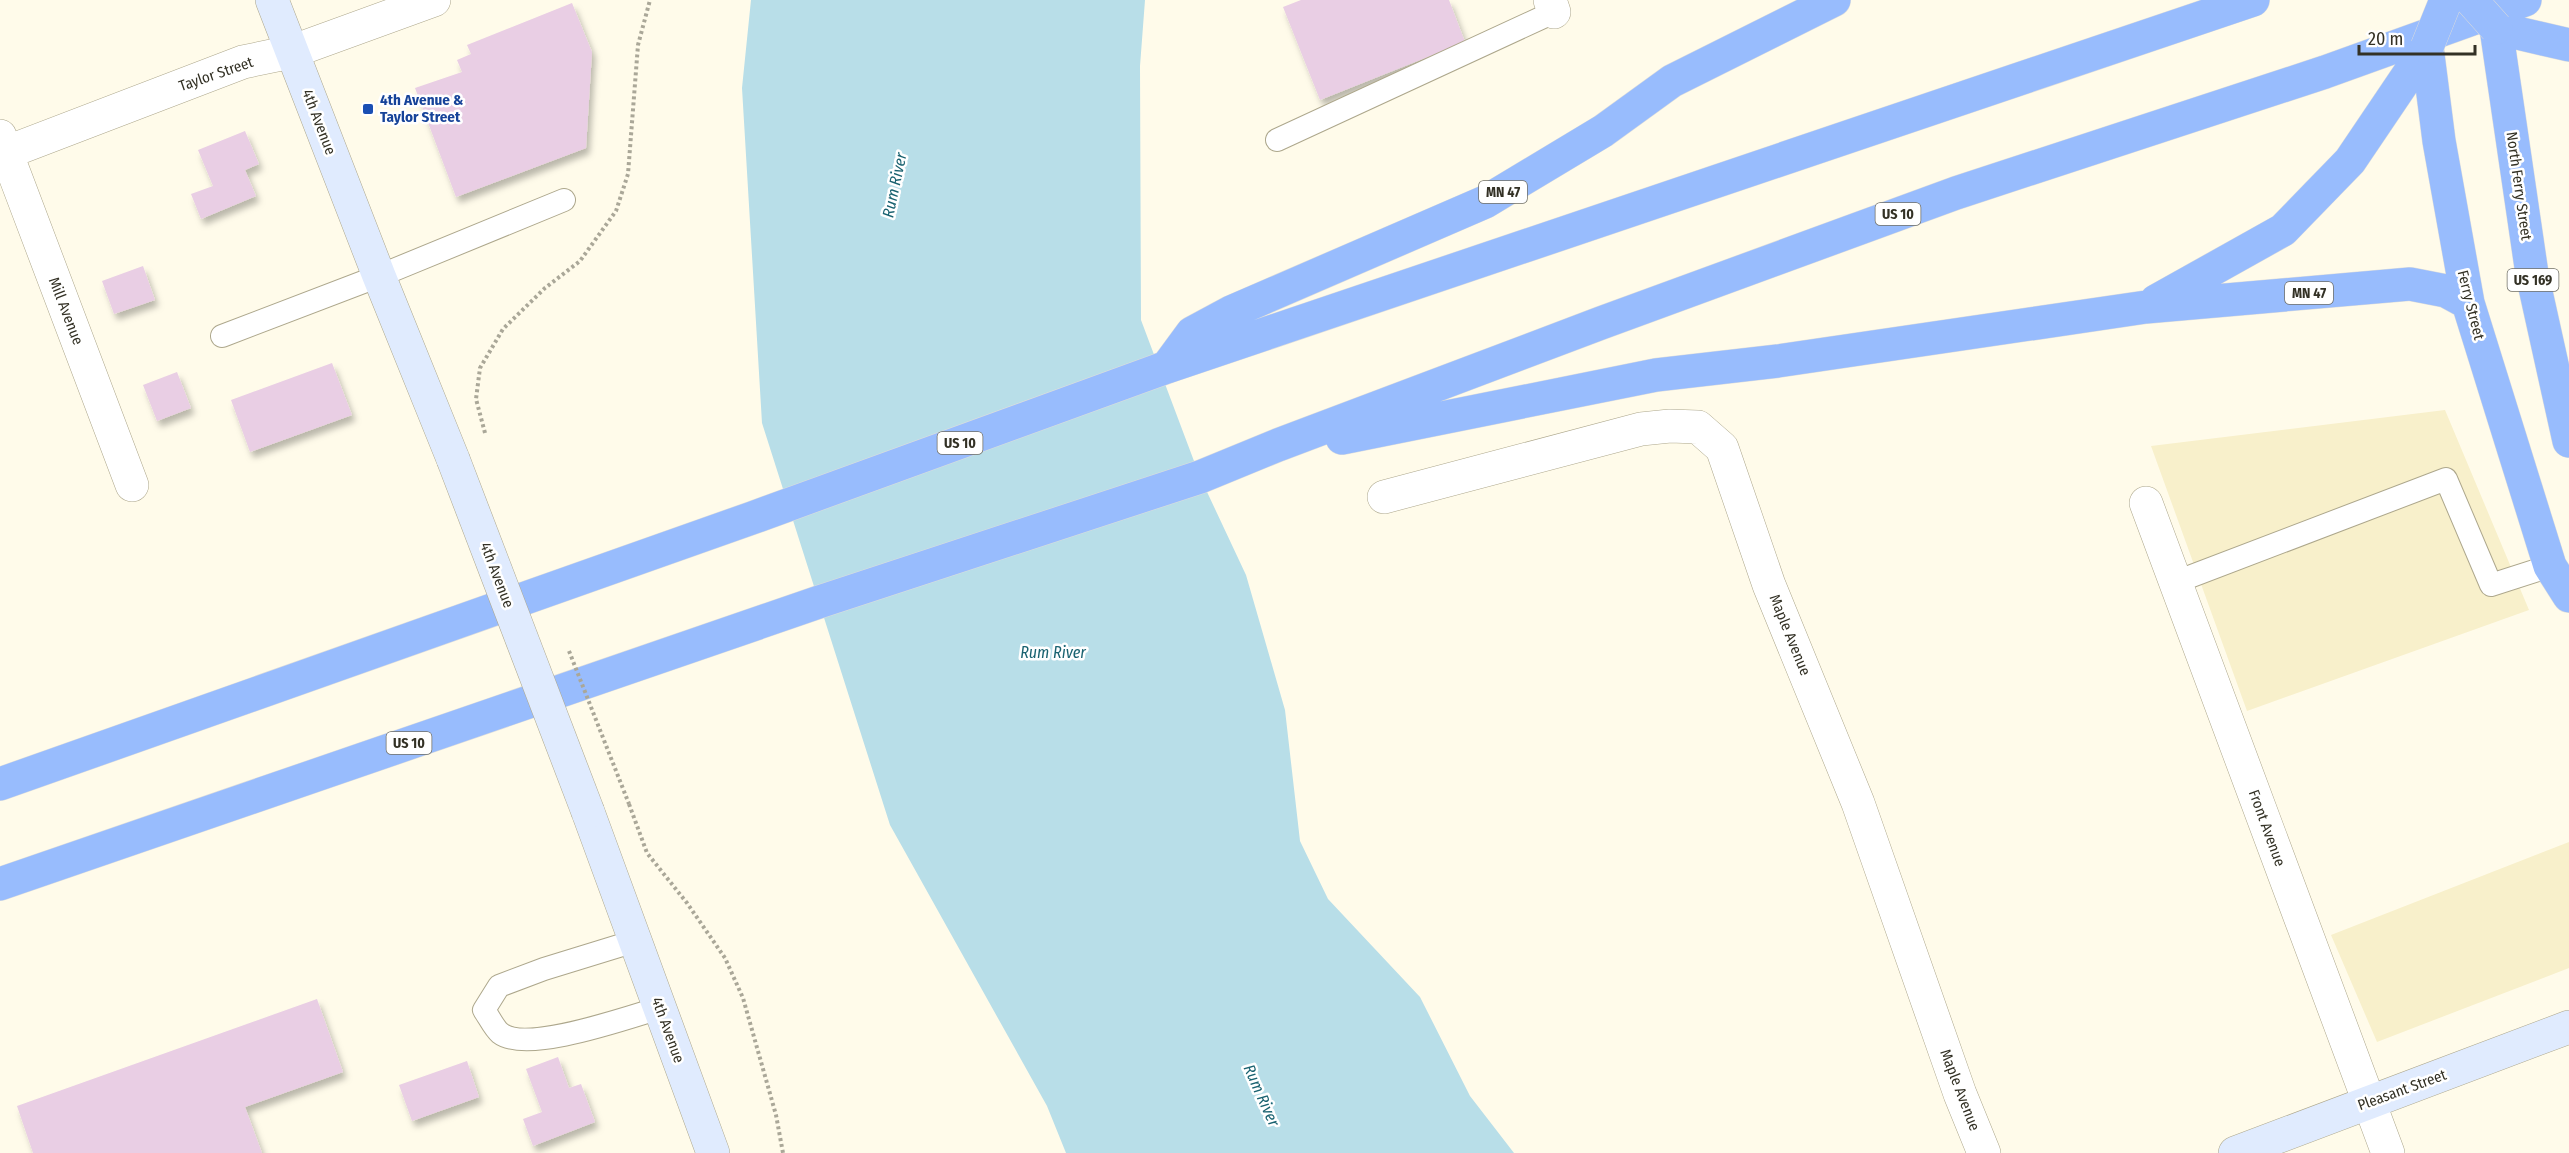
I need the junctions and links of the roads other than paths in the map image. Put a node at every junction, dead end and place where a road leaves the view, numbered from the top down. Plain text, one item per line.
1 (272, 0) edge
2 (434, 0) edge
3 (1834, 0) edge
4 (2253, 0) edge
5 (2420, 0) edge
6 (2446, 0) edge
7 (2471, 0) edge
8 (2525, 0) edge
9 (1552, 6) edge
10 (2494, 14) edge
11 (2569, 45) edge
12 (2427, 47) junction
13 (291, 52) junction
14 (1277, 140) dead end
15 (2, 148) edge
16 (564, 200) dead end
17 (379, 276) junction
18 (2468, 303) junction
19 (2146, 307) junction
20 (222, 336) dead end
21 (1167, 367) junction
22 (2569, 441) edge
23 (1278, 445) junction
24 (132, 485) dead end
25 (1384, 497) dead end
26 (2146, 503) dead end
27 (2550, 566) junction
28 (2176, 582) junction
29 (2569, 596) edge
30 (0, 784) edge
31 (0, 885) edge
32 (635, 940) junction
33 (660, 1008) junction
34 (2569, 1028) edge
35 (2369, 1102) junction
36 (713, 1153) edge
37 (1984, 1153) edge
38 (2235, 1153) edge
39 (2388, 1153) edge

1 - 13 street, 4th Avenue
2 - 13 street, Taylor Street
3 - 21 highway, MN 47
4 - 21 highway, US 10
5 - 12 highway, Ferry Street
6 - 12 highway, bridge
7 - 10 highway, bridge
8 - 23 highway, US 10
9 - 14 lane
10 - 11 highway
10 - 22 highway, North Ferry Street / US 169
12 - 18 highway, Ferry Street
12 - 19 highway
13 - 15 street, Taylor Street
13 - 17 street, 4th Avenue
15 - 24 street, Mill Avenue
16 - 17 lane
17 - 20 lane
17 - 32 street, 4th Avenue, bridge
18 - 19 highway, MN 47
18 - 27 highway, Ferry Street
19 - 23 highway, MN 47
21 - 30 highway, US 10
23 - 31 highway, US 10
25 - 37 street, Maple Avenue
26 - 28 street, Front Avenue
27 - 28 lane
27 - 29 highway, Ferry Street
28 - 35 street, Front Avenue
32 - 33 street, 4th Avenue
32 - 33 lane
33 - 36 street, 4th Avenue
34 - 35 street, Pleasant Street
35 - 38 street, Pleasant Street
35 - 39 street, Front Avenue

